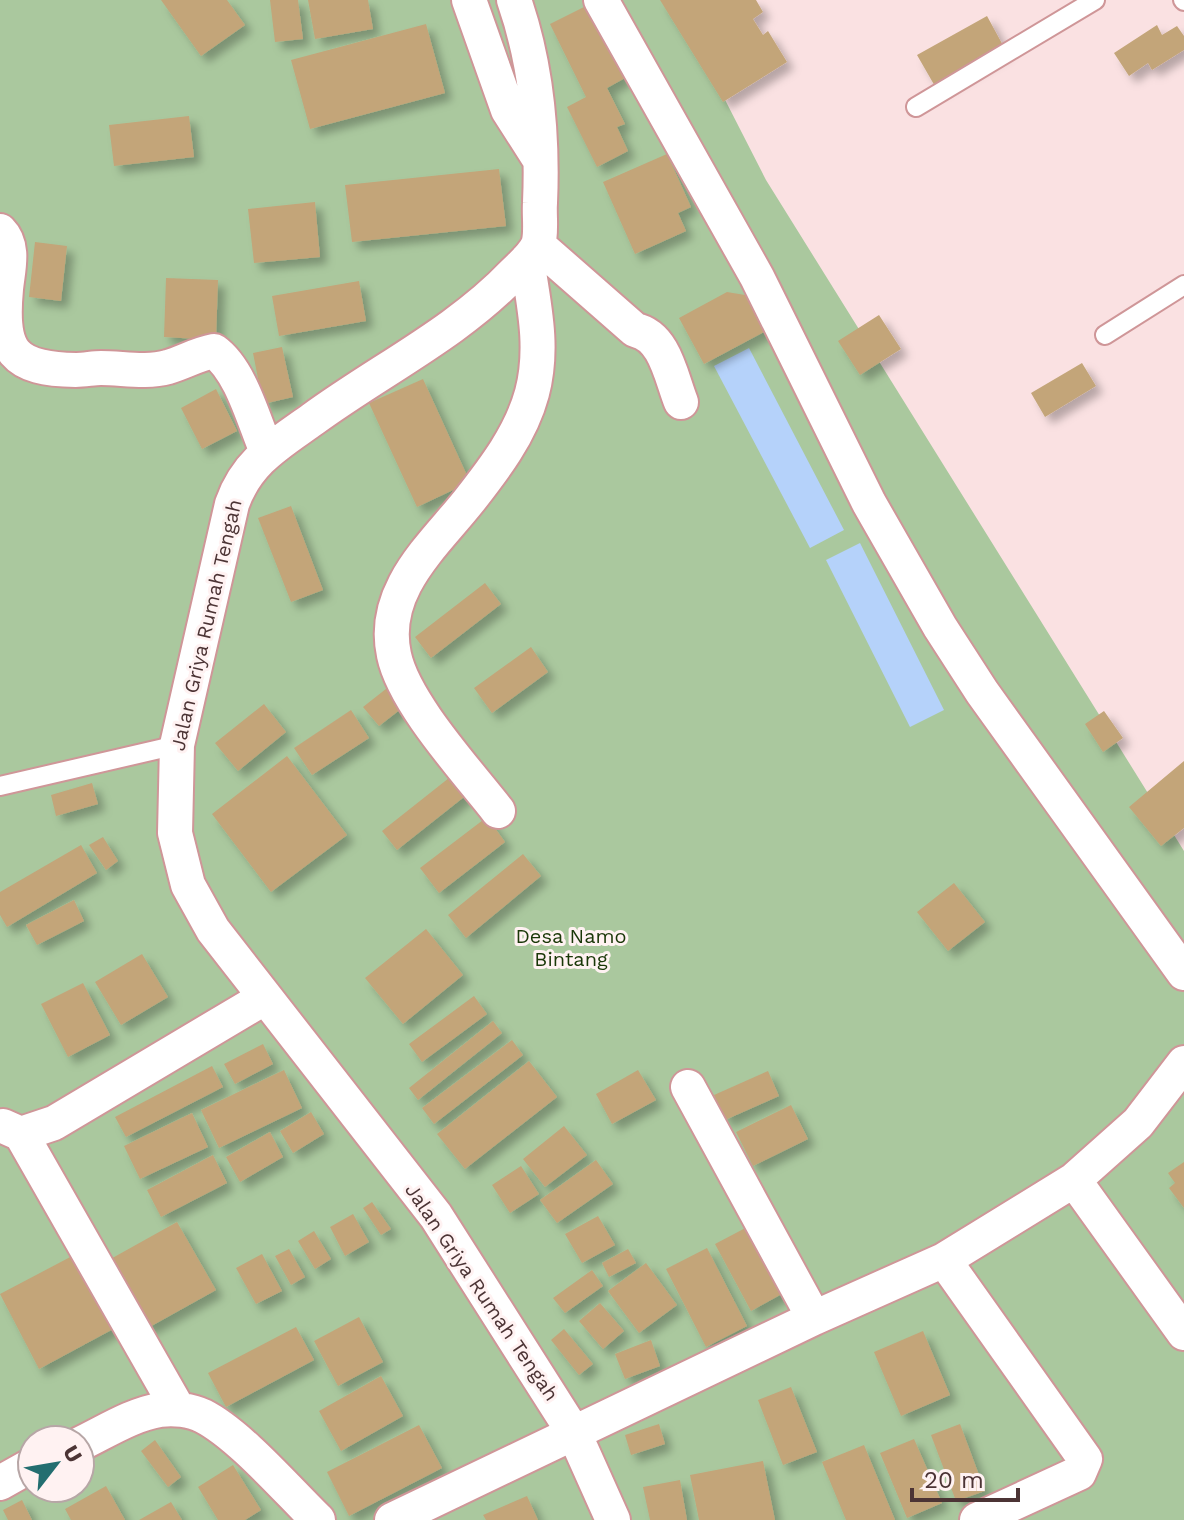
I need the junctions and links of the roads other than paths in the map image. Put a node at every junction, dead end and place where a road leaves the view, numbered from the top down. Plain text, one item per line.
1 (469, 0) edge
2 (514, 0) edge
3 (601, 0) edge
4 (1095, 0) edge
5 (916, 107) dead end
6 (542, 164) junction
7 (0, 231) edge
8 (533, 252) junction
9 (1184, 285) edge
10 (1105, 335) dead end
11 (681, 402) dead end
12 (267, 452) junction
13 (177, 745) junction
14 (0, 786) edge
15 (498, 811) dead end
16 (1184, 973) edge
17 (264, 998) junction
18 (1184, 1063) edge
19 (688, 1087) dead end
20 (10, 1129) edge
21 (1074, 1180) junction
22 (944, 1260) junction
23 (814, 1318) junction
24 (1184, 1333) edge
25 (178, 1409) junction
26 (574, 1433) junction
27 (96, 1437) edge
28 (318, 1520) edge
29 (392, 1520) edge
30 (613, 1520) edge
31 (977, 1520) edge

1 - 6 street
2 - 6 street
3 - 16 street
4 - 5 lane
6 - 8 street
7 - 12 street
8 - 11 street
8 - 12 street, Jalan Griya Rumah Tengah
8 - 15 street
9 - 10 lane
12 - 13 street, Jalan Griya Rumah Tengah
13 - 14 lane
13 - 17 street, Jalan Griya Rumah Tengah
17 - 20 street
17 - 26 street, Jalan Griya Rumah Tengah
18 - 21 street
19 - 23 street
20 - 25 street
21 - 22 street
21 - 24 street
22 - 23 street
22 - 31 street
23 - 26 street
25 - 27 street
25 - 28 street
26 - 29 street
26 - 30 street, Jalan Griya Rumah Tengah

